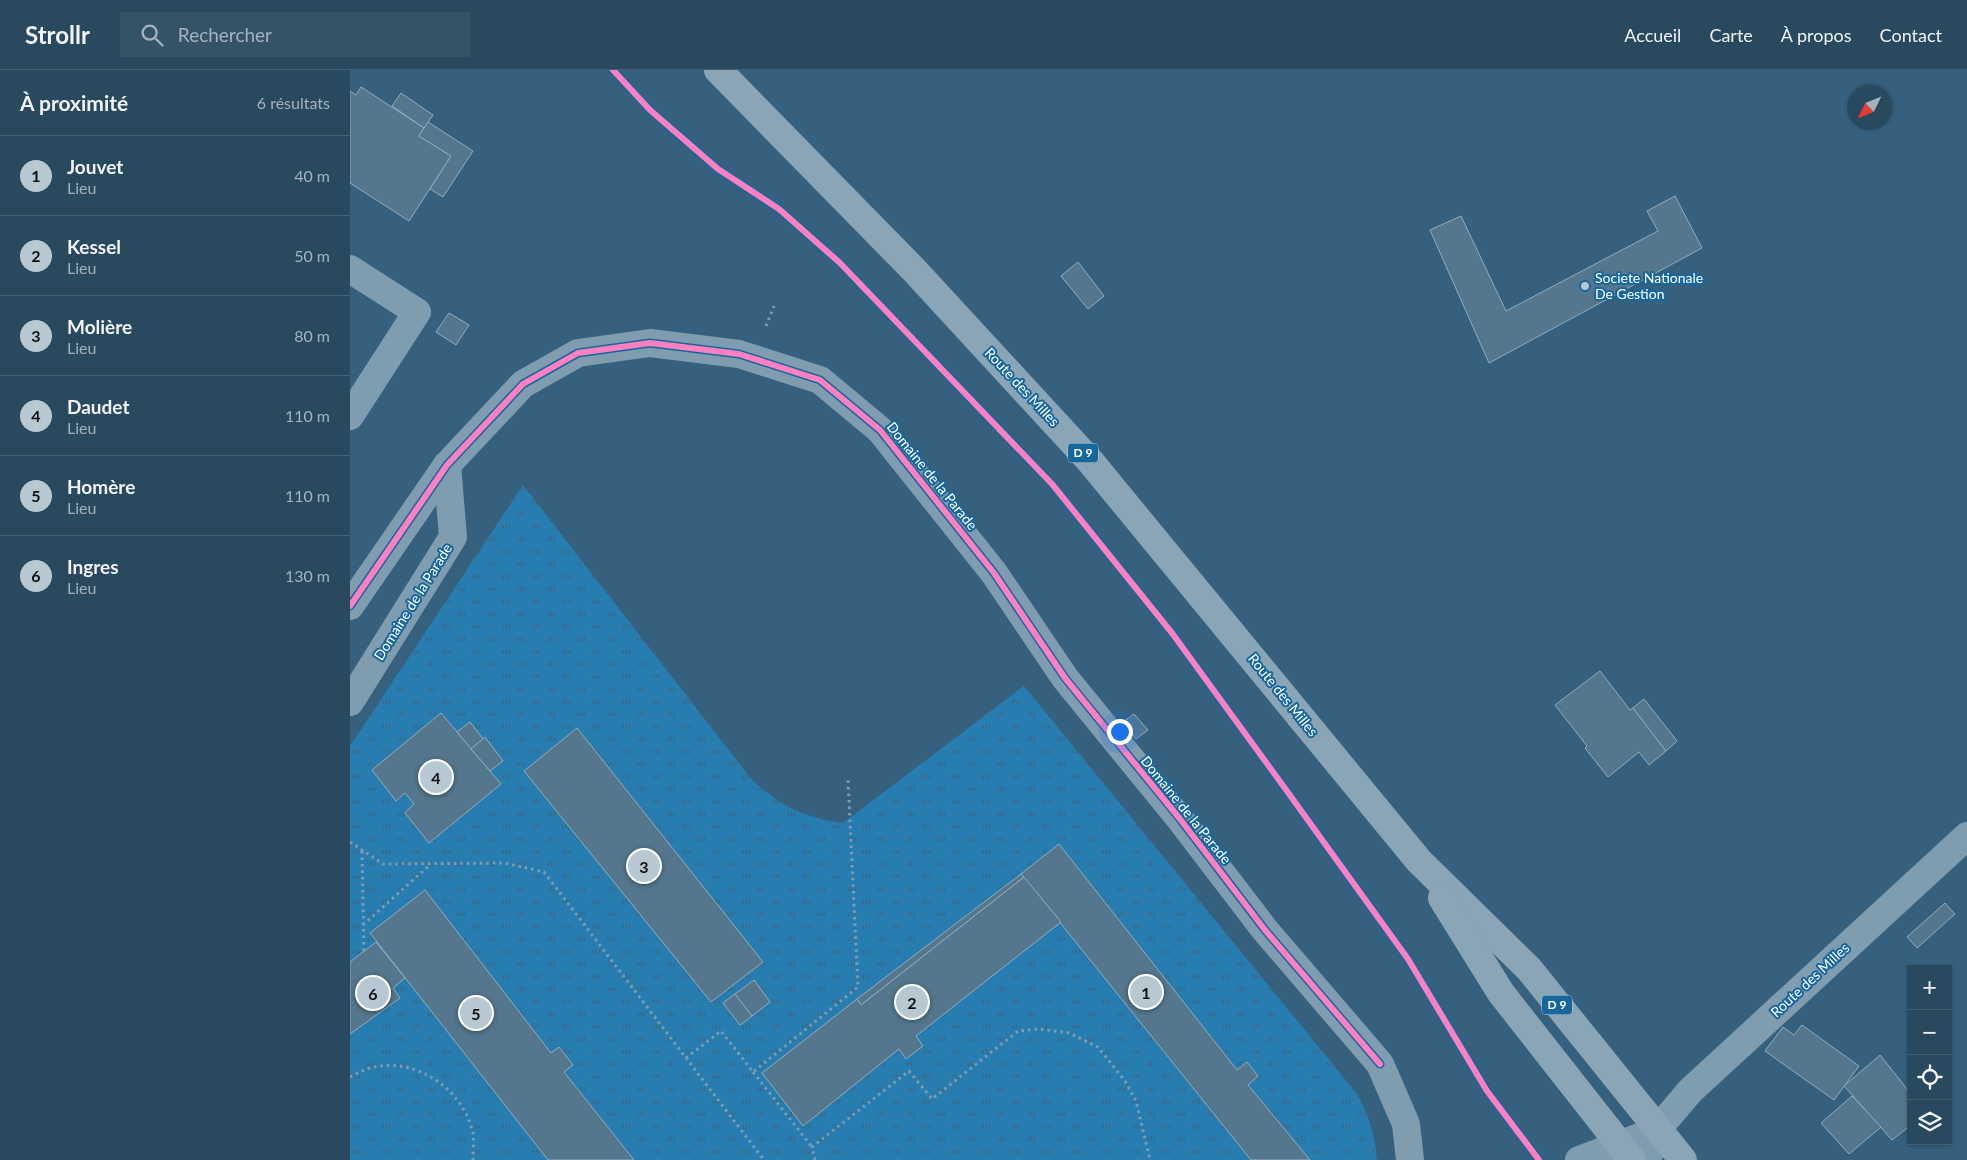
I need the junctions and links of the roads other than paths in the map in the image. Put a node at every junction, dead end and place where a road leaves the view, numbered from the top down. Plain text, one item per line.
1 (718, 70) edge
2 (350, 269) edge
3 (350, 416) edge
4 (447, 465) junction
5 (350, 606) edge
6 (350, 702) edge
7 (1967, 836) edge
8 (1419, 860) junction
9 (1658, 1130) junction
10 (1626, 1153) edge
11 (1410, 1160) edge
12 (1579, 1160) edge
13 (1647, 1160) edge
14 (1683, 1160) edge

1 - 8 main road, Route des Milles / D 9
2 - 3 street
4 - 5 street, Domaine de la Parade
4 - 6 street, Domaine de la Parade
4 - 11 street, Domaine de la Parade
7 - 9 street, Route des Milles
8 - 9 main road, Route des Milles / D 9
8 - 10 main road, Route des Milles / D 9
9 - 10 street
9 - 13 street
9 - 14 main road, Route des Milles / D 9
10 - 12 street

